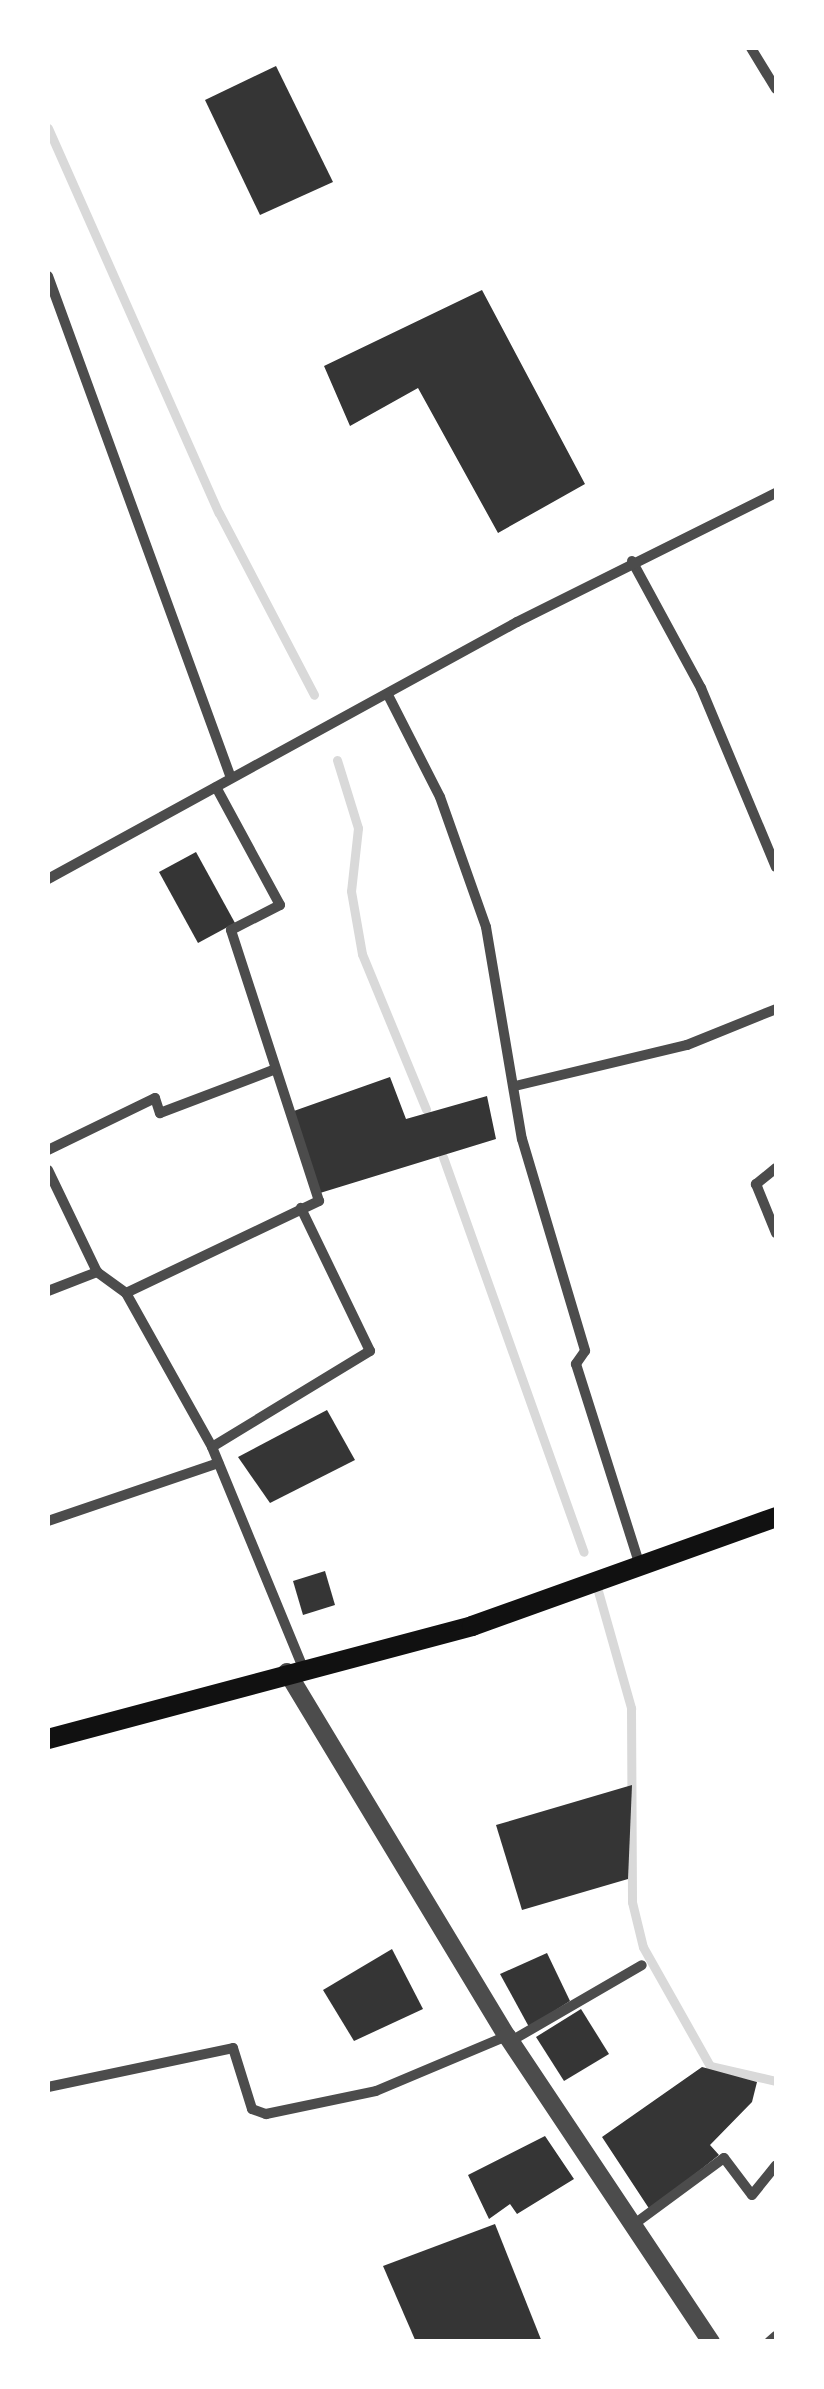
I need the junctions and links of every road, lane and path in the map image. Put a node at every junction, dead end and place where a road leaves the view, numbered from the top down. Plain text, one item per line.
1 (751, 48) edge
2 (776, 89) edge
3 (48, 276) edge
4 (776, 494) edge
5 (632, 561) junction
6 (388, 695) junction
7 (231, 778) junction
8 (216, 787) junction
9 (776, 867) edge
10 (48, 879) edge
11 (776, 1009) edge
12 (273, 1070) junction
13 (515, 1086) junction
14 (48, 1150) edge
15 (776, 1168) edge
16 (48, 1170) edge
17 (301, 1208) junction
18 (776, 1232) edge
19 (97, 1272) junction
20 (48, 1291) edge
21 (126, 1293) junction
22 (212, 1448) junction
23 (218, 1463) junction
24 (776, 1518) edge
25 (48, 1521) edge
26 (641, 1570) junction
27 (295, 1670) junction
28 (48, 1739) edge
29 (642, 1965) dead end
30 (509, 2039) junction
31 (48, 2086) edge
32 (776, 2165) edge
33 (632, 2226) junction
34 (776, 2336) edge
35 (711, 2342) edge
36 (769, 2342) edge

1 - 2 street
3 - 7 street
4 - 5 street
5 - 6 street
5 - 9 street
6 - 7 street
6 - 13 street
7 - 8 street
8 - 10 street
8 - 12 street
11 - 13 street
12 - 14 street
12 - 17 street
13 - 26 street
15 - 18 street
16 - 19 street
17 - 21 street
17 - 22 street
19 - 20 street
19 - 21 street
21 - 22 street
22 - 23 street
23 - 25 street
23 - 27 street
24 - 26 main road
26 - 27 main road
27 - 28 main road
27 - 30 street
29 - 30 street
30 - 31 street
30 - 33 street
32 - 33 street
33 - 35 street
34 - 36 street

